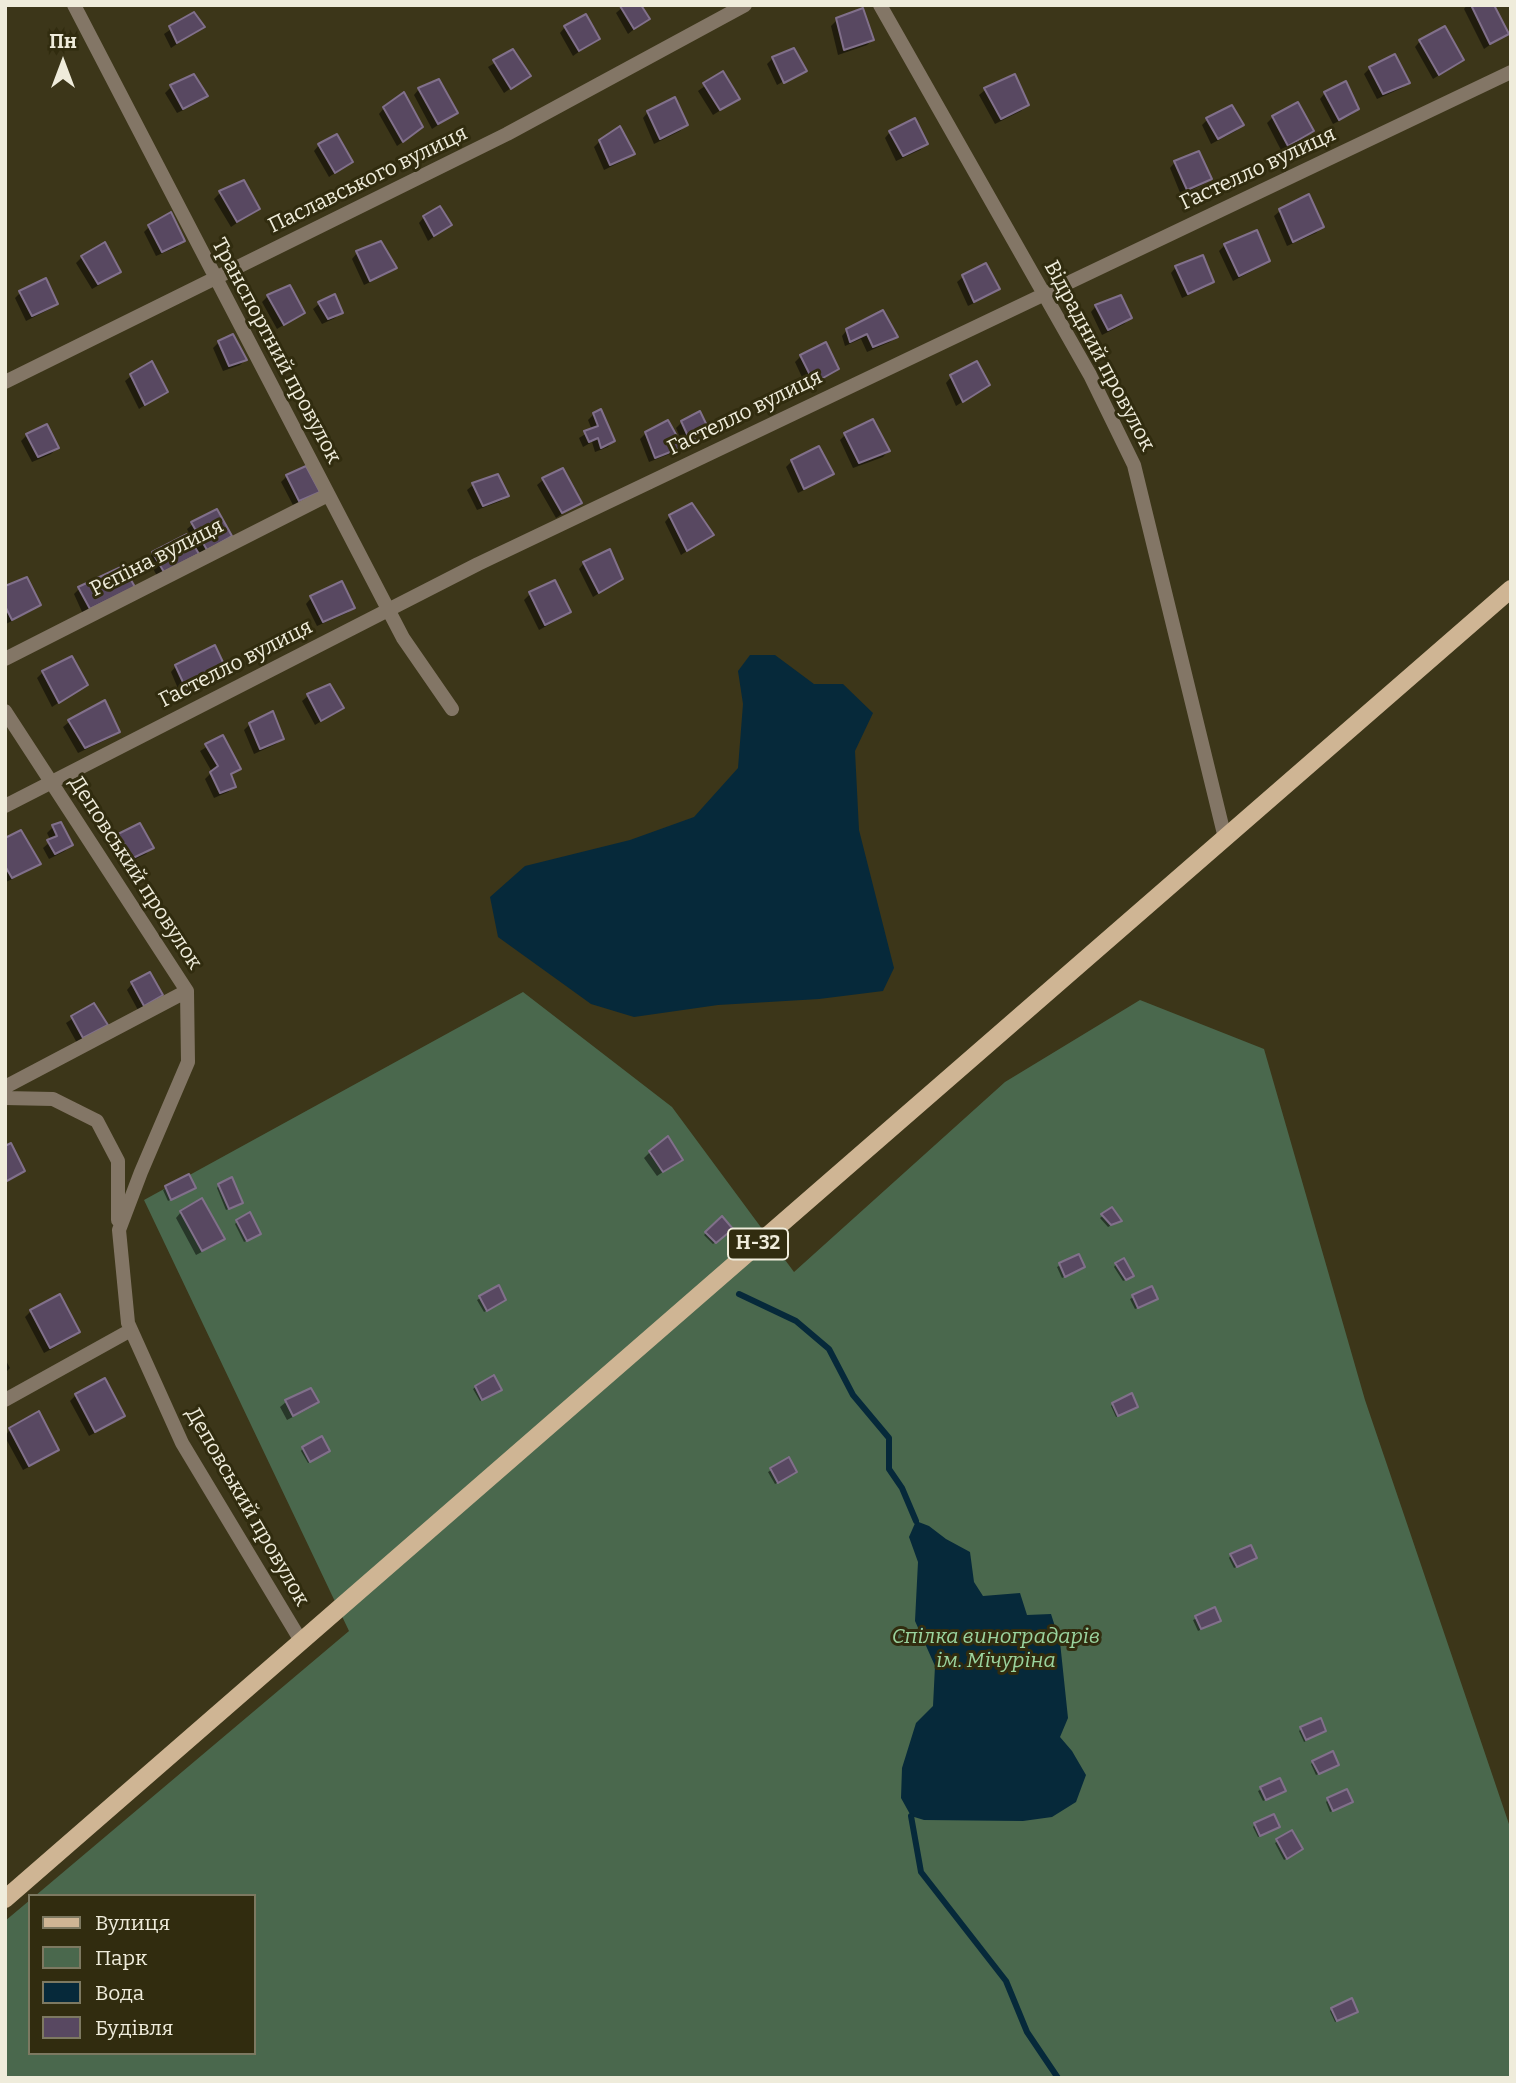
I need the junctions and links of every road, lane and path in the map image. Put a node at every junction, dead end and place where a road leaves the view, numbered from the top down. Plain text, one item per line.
1 (74, 5) edge
2 (745, 5) edge
3 (880, 5) edge
4 (1511, 72) edge
5 (215, 279) junction
6 (1043, 293) junction
7 (5, 382) edge
8 (328, 495) junction
9 (1511, 589) edge
10 (388, 610) junction
11 (5, 659) edge
12 (452, 709) dead end
13 (5, 711) edge
14 (51, 782) junction
15 (5, 806) edge
16 (1225, 838) junction
17 (187, 991) junction
18 (5, 1087) edge
19 (5, 1098) edge
20 (118, 1230) junction
21 (131, 1330) junction
22 (5, 1400) edge
23 (301, 1641) junction
24 (5, 1899) edge

1 - 5 street, Транспортний провулок
2 - 5 street, Паславського вулиця
3 - 6 street, Відрадний провулок
4 - 6 street, Гастелло вулиця
5 - 7 street, Паславського вулиця
5 - 8 street, Транспортний провулок
6 - 10 street, Гастелло вулиця
6 - 16 street, Відрадний провулок
8 - 10 street, Транспортний провулок
8 - 11 street, Рєпіна вулиця
9 - 16 main road, Н-32
10 - 12 street, Транспортний провулок
10 - 14 street, Гастелло вулиця
13 - 14 street, Деповський провулок
14 - 15 street, Гастелло вулиця
14 - 17 street, Деповський провулок
16 - 23 main road, Н-32
17 - 18 street
17 - 20 street, Деповський провулок
19 - 20 street
20 - 21 street, Деповський провулок
21 - 22 street
21 - 23 street, Деповський провулок
23 - 24 main road, Н-32

